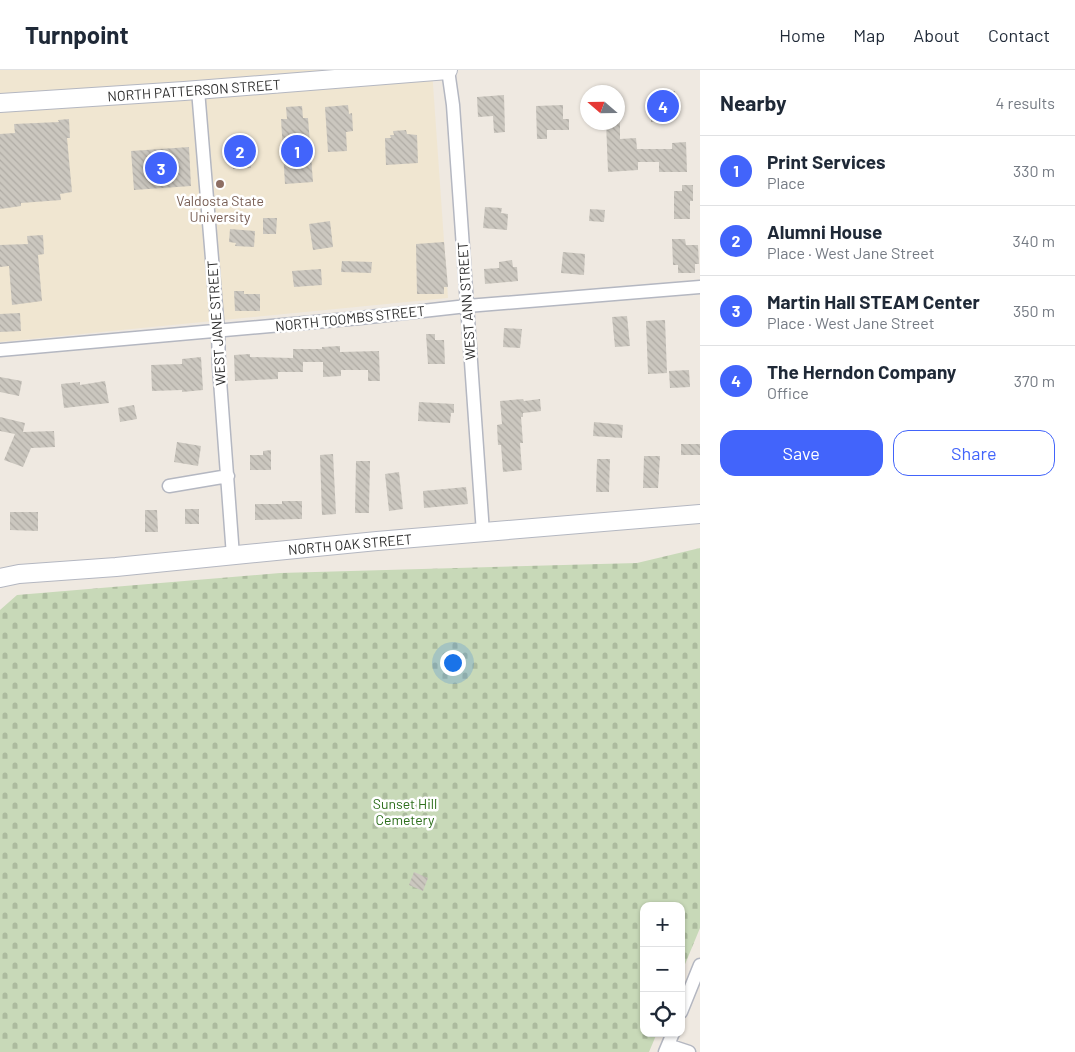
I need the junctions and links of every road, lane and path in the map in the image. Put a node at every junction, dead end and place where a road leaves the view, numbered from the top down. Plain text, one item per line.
1 (448, 70) edge
2 (198, 90) junction
3 (0, 103) edge
4 (700, 287) edge
5 (467, 306) junction
6 (218, 331) junction
7 (0, 350) edge
8 (228, 476) junction
9 (169, 486) dead end
10 (700, 514) edge
11 (483, 533) junction
12 (233, 556) junction
13 (0, 578) edge
14 (700, 965) edge
15 (685, 1002) edge
16 (669, 1044) edge
17 (688, 1052) edge

1 - 2 main road, NORTH PATTERSON STREET
1 - 5 street, WEST ANN STREET
2 - 3 main road, NORTH PATTERSON STREET
2 - 6 street, WEST JANE STREET
4 - 5 street, NORTH TOOMBS STREET
5 - 6 street, NORTH TOOMBS STREET
5 - 11 street, WEST ANN STREET
6 - 7 street, NORTH TOOMBS STREET
6 - 8 street, WEST JANE STREET
8 - 9 street
8 - 12 street, WEST JANE STREET
10 - 11 main road, NORTH OAK STREET
11 - 12 main road, NORTH OAK STREET
12 - 13 main road, NORTH OAK STREET
14 - 15 street
16 - 17 street

